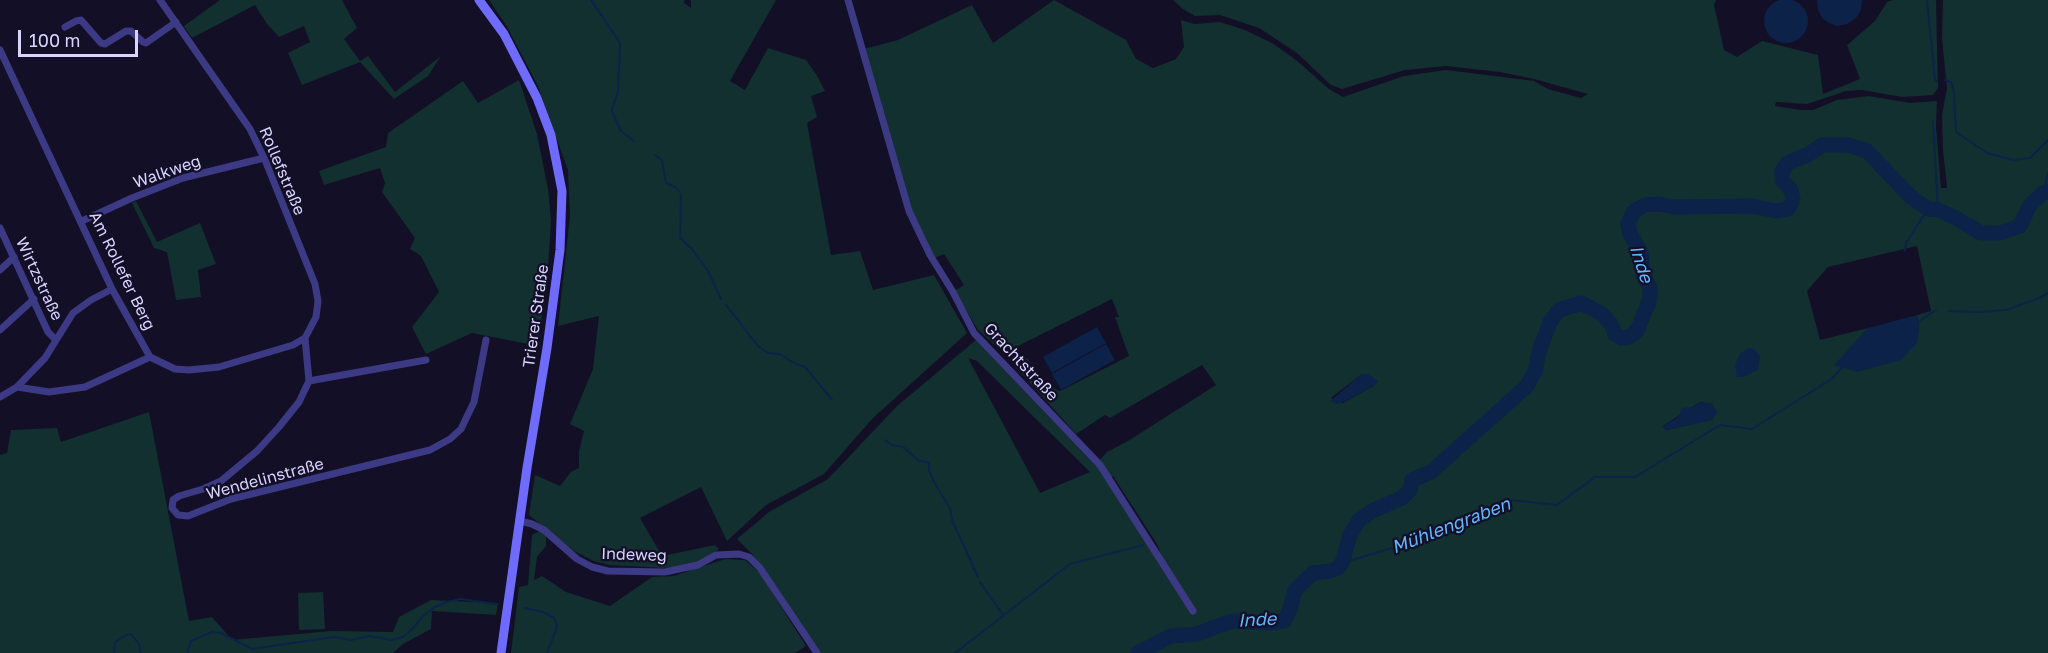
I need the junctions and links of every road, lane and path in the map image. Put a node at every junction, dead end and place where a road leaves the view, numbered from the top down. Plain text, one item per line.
1 (160, 0) edge
2 (480, 0) edge
3 (848, 0) edge
4 (176, 21) junction
5 (65, 27) dead end
6 (0, 51) edge
7 (264, 158) junction
8 (82, 221) junction
9 (0, 228) edge
10 (14, 257) junction
11 (0, 270) edge
12 (112, 289) junction
13 (34, 299) junction
14 (0, 330) edge
15 (305, 338) junction
16 (56, 340) junction
17 (486, 340) dead end
18 (150, 357) junction
19 (426, 360) dead end
20 (309, 381) junction
21 (17, 387) junction
22 (0, 397) edge
23 (520, 521) junction
24 (1193, 611) dead end
25 (501, 653) edge
26 (817, 653) edge

1 - 4 street, Rollefstraße
2 - 23 main road, Trierer Straße
3 - 24 street, Grachtstraße
4 - 5 street
4 - 7 street, Rollefstraße
6 - 8 street, Am Rollefer Berg
7 - 8 street, Walkweg
7 - 15 street, Rollefstraße
8 - 12 street, Am Rollefer Berg
9 - 10 street, Wirtzstraße
10 - 11 street
10 - 13 street, Wirtzstraße
12 - 16 street
12 - 18 street, Am Rollefer Berg
13 - 14 street
13 - 16 street, Wirtzstraße
15 - 18 street, Am Rollefer Berg
15 - 20 street
16 - 21 street
17 - 20 street, Wendelinstraße
18 - 21 street
19 - 20 street
21 - 22 street
23 - 25 main road, Trierer Straße
23 - 26 street, Indeweg

